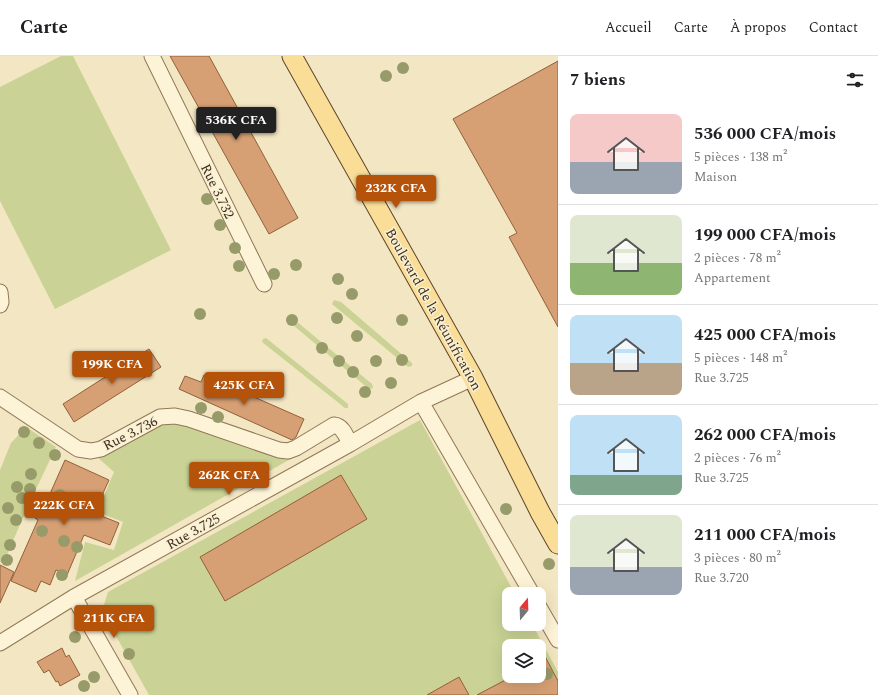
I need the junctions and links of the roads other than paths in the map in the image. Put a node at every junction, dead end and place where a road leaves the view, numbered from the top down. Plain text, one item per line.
1 (152, 56) edge
2 (292, 56) edge
3 (264, 284) dead end
4 (0, 292) edge
5 (0, 305) edge
6 (473, 378) junction
7 (0, 397) edge
8 (421, 402) junction
9 (350, 444) junction
10 (558, 544) edge
11 (528, 587) edge
12 (74, 598) junction
13 (546, 619) edge
14 (558, 640) edge
15 (0, 643) edge
16 (130, 695) edge

1 - 3 street, Rue 3.732
2 - 6 main road, Boulevard de la Réunification
4 - 5 street
6 - 8 street, Rue 3.725
6 - 10 main road, Boulevard de la Réunification
7 - 9 street, Rue 3.736
8 - 9 street, Rue 3.725
8 - 11 street
9 - 12 street, Rue 3.725
12 - 15 street, Rue 3.725
12 - 16 street
13 - 14 street

